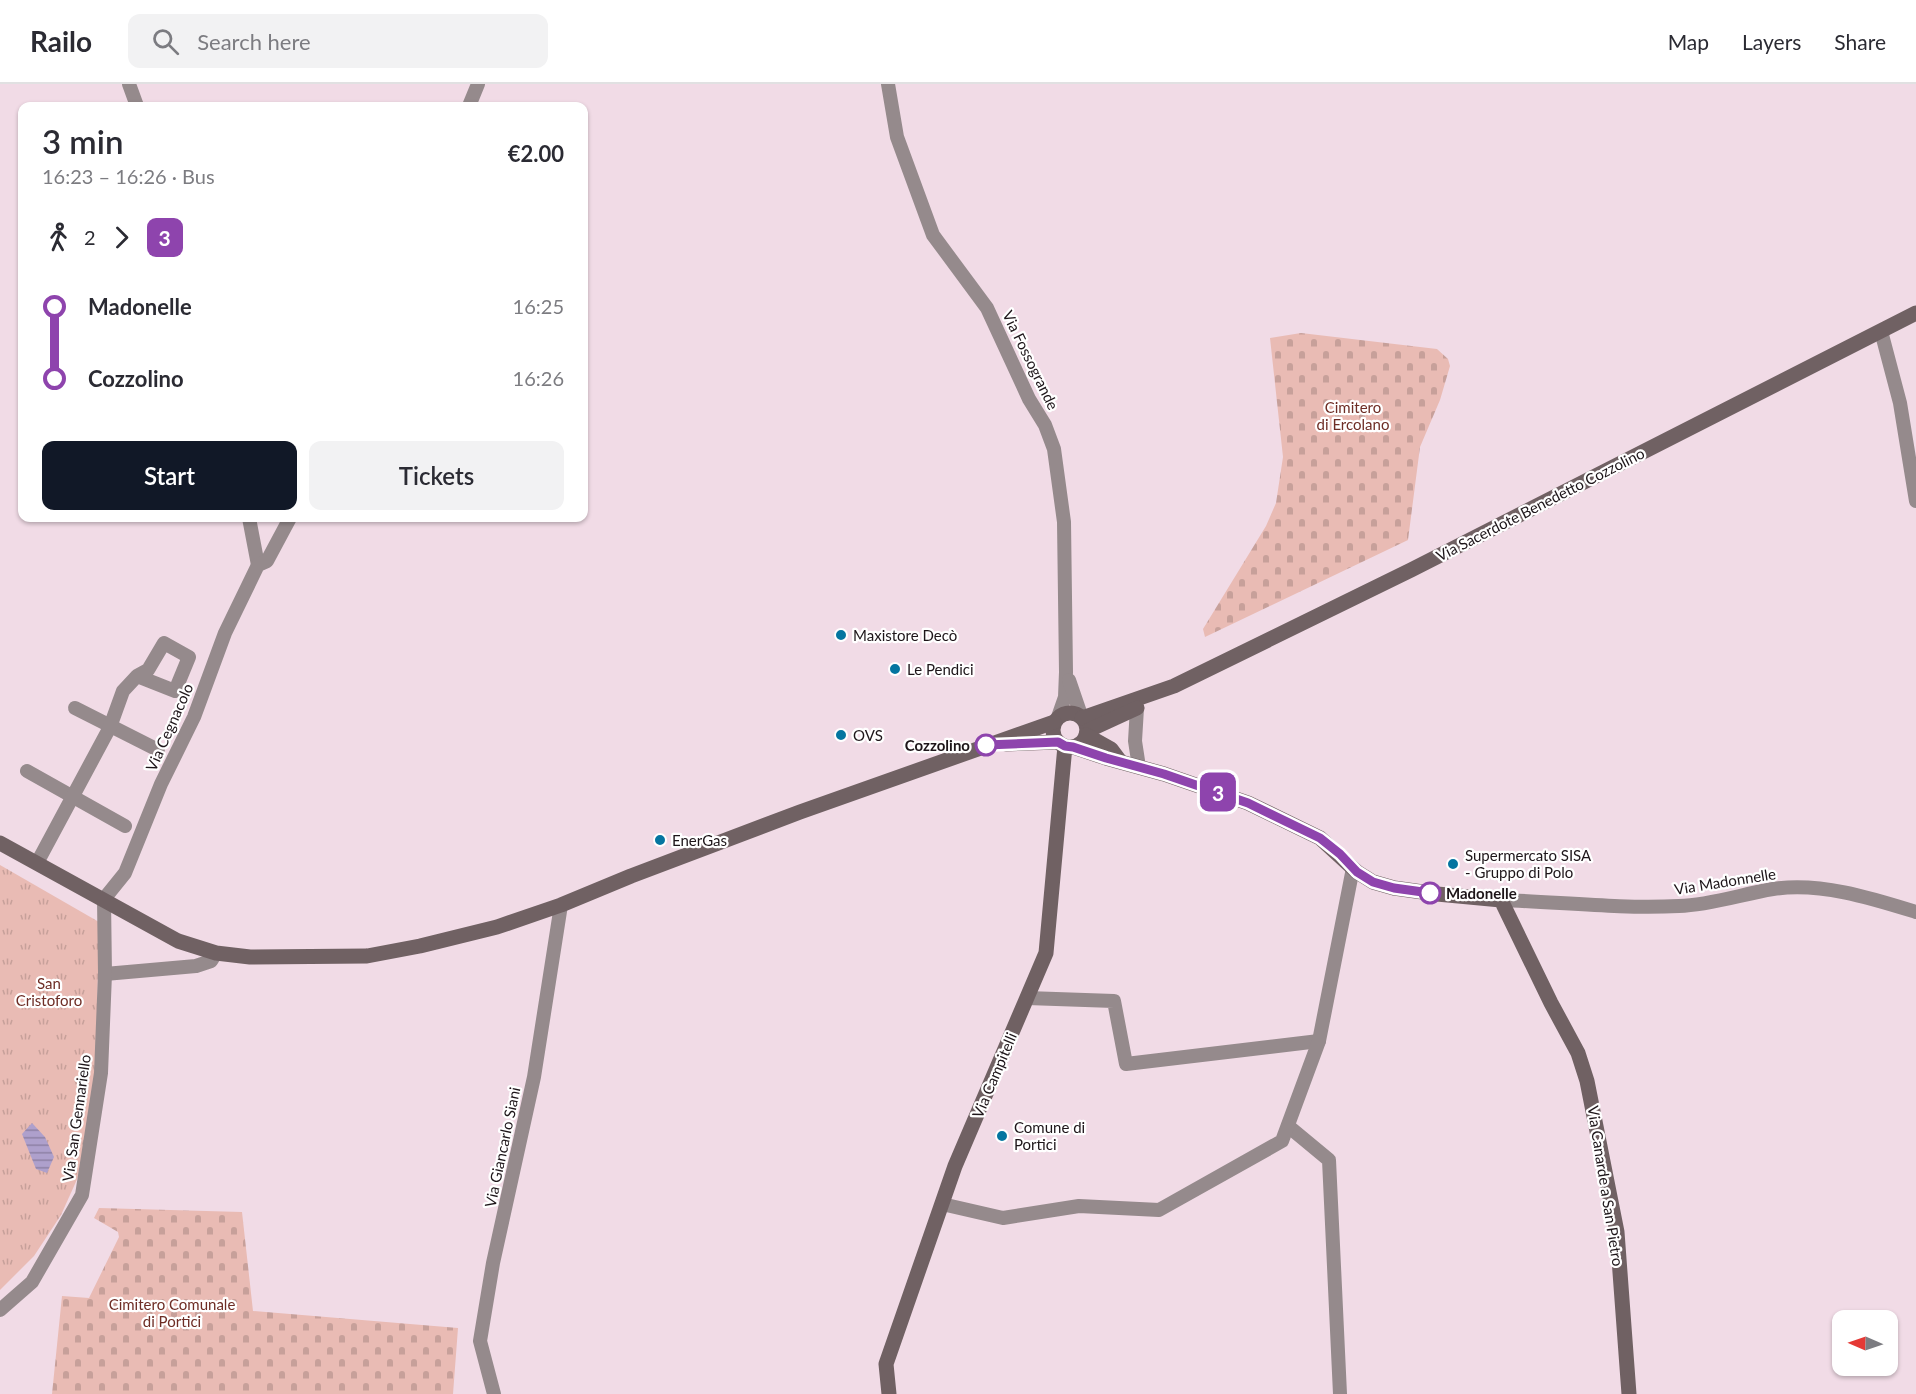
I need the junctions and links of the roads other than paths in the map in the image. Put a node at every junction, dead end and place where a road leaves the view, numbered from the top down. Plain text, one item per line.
1 (129, 84) edge
2 (478, 84) edge
3 (888, 84) edge
4 (135, 102) edge
5 (471, 102) edge
6 (1916, 313) edge
7 (1881, 331) junction
8 (1916, 501) edge
9 (250, 522) edge
10 (288, 522) edge
11 (258, 566) junction
12 (1066, 672) junction
13 (137, 676) dead end
14 (1161, 691) junction
15 (75, 708) dead end
16 (1137, 708) junction
17 (1056, 720) junction
18 (110, 727) junction
19 (1085, 728) junction
20 (990, 744) junction
21 (1065, 745) junction
22 (158, 750) dead end
23 (1120, 761) junction
24 (1139, 767) junction
25 (27, 771) dead end
26 (72, 798) junction
27 (125, 826) dead end
28 (0, 843) edge
29 (37, 863) junction
30 (1353, 868) junction
31 (104, 899) junction
32 (1501, 900) junction
33 (561, 905) junction
34 (1916, 912) edge
35 (216, 953) junction
36 (105, 974) junction
37 (1027, 998) junction
38 (1319, 1041) junction
39 (1288, 1126) junction
40 (942, 1204) junction
41 (0, 1310) edge
42 (495, 1394) edge
43 (889, 1394) edge
44 (1340, 1394) edge
45 (1629, 1394) edge

1 - 4 street
2 - 5 street
3 - 12 street, Via Fossogrande
6 - 7 street, Via Sacerdote Benedetto Cozzolino
7 - 8 street
7 - 14 street, Via Sacerdote Benedetto Cozzolino
9 - 11 street
10 - 11 street, Via Cegnacolo
11 - 31 street, Via Cegnacolo
12 - 17 street
12 - 19 street
13 - 18 street
14 - 16 street, Via Sacerdote Benedetto Cozzolino
14 - 19 street, Via Sacerdote Benedetto Cozzolino
15 - 18 street
16 - 19 street, Via Sacerdote Benedetto Cozzolino
16 - 24 street
17 - 19 street, Via Sacerdote Benedetto Cozzolino
17 - 20 street, Via Sacerdote Benedetto Cozzolino
17 - 21 street
18 - 22 street
18 - 26 street
19 - 21 street, Via Sacerdote Benedetto Cozzolino
19 - 23 street
20 - 21 street, Via Sacerdote Benedetto Cozzolino
20 - 33 street, Via Sacerdote Benedetto Cozzolino
21 - 23 street
21 - 37 street, Via Campitelli
23 - 24 street
24 - 30 street
25 - 26 street
26 - 27 street
26 - 29 street
28 - 29 street, Via Sacerdote Benedetto Cozzolino
29 - 31 street, Via Sacerdote Benedetto Cozzolino
30 - 32 street
30 - 38 street
31 - 35 street, Via Sacerdote Benedetto Cozzolino
31 - 36 street, Via San Gennariello
32 - 34 street, Via Madonnelle
32 - 45 street, Via Canarde a San Pietro
33 - 35 street, Via Sacerdote Benedetto Cozzolino
33 - 42 street, Via Giancarlo Siani
35 - 36 street
36 - 41 street, Via San Gennariello
37 - 38 street
37 - 40 street, Via Campitelli
38 - 39 street
39 - 40 street
39 - 44 street
40 - 43 street, Via Campitelli

